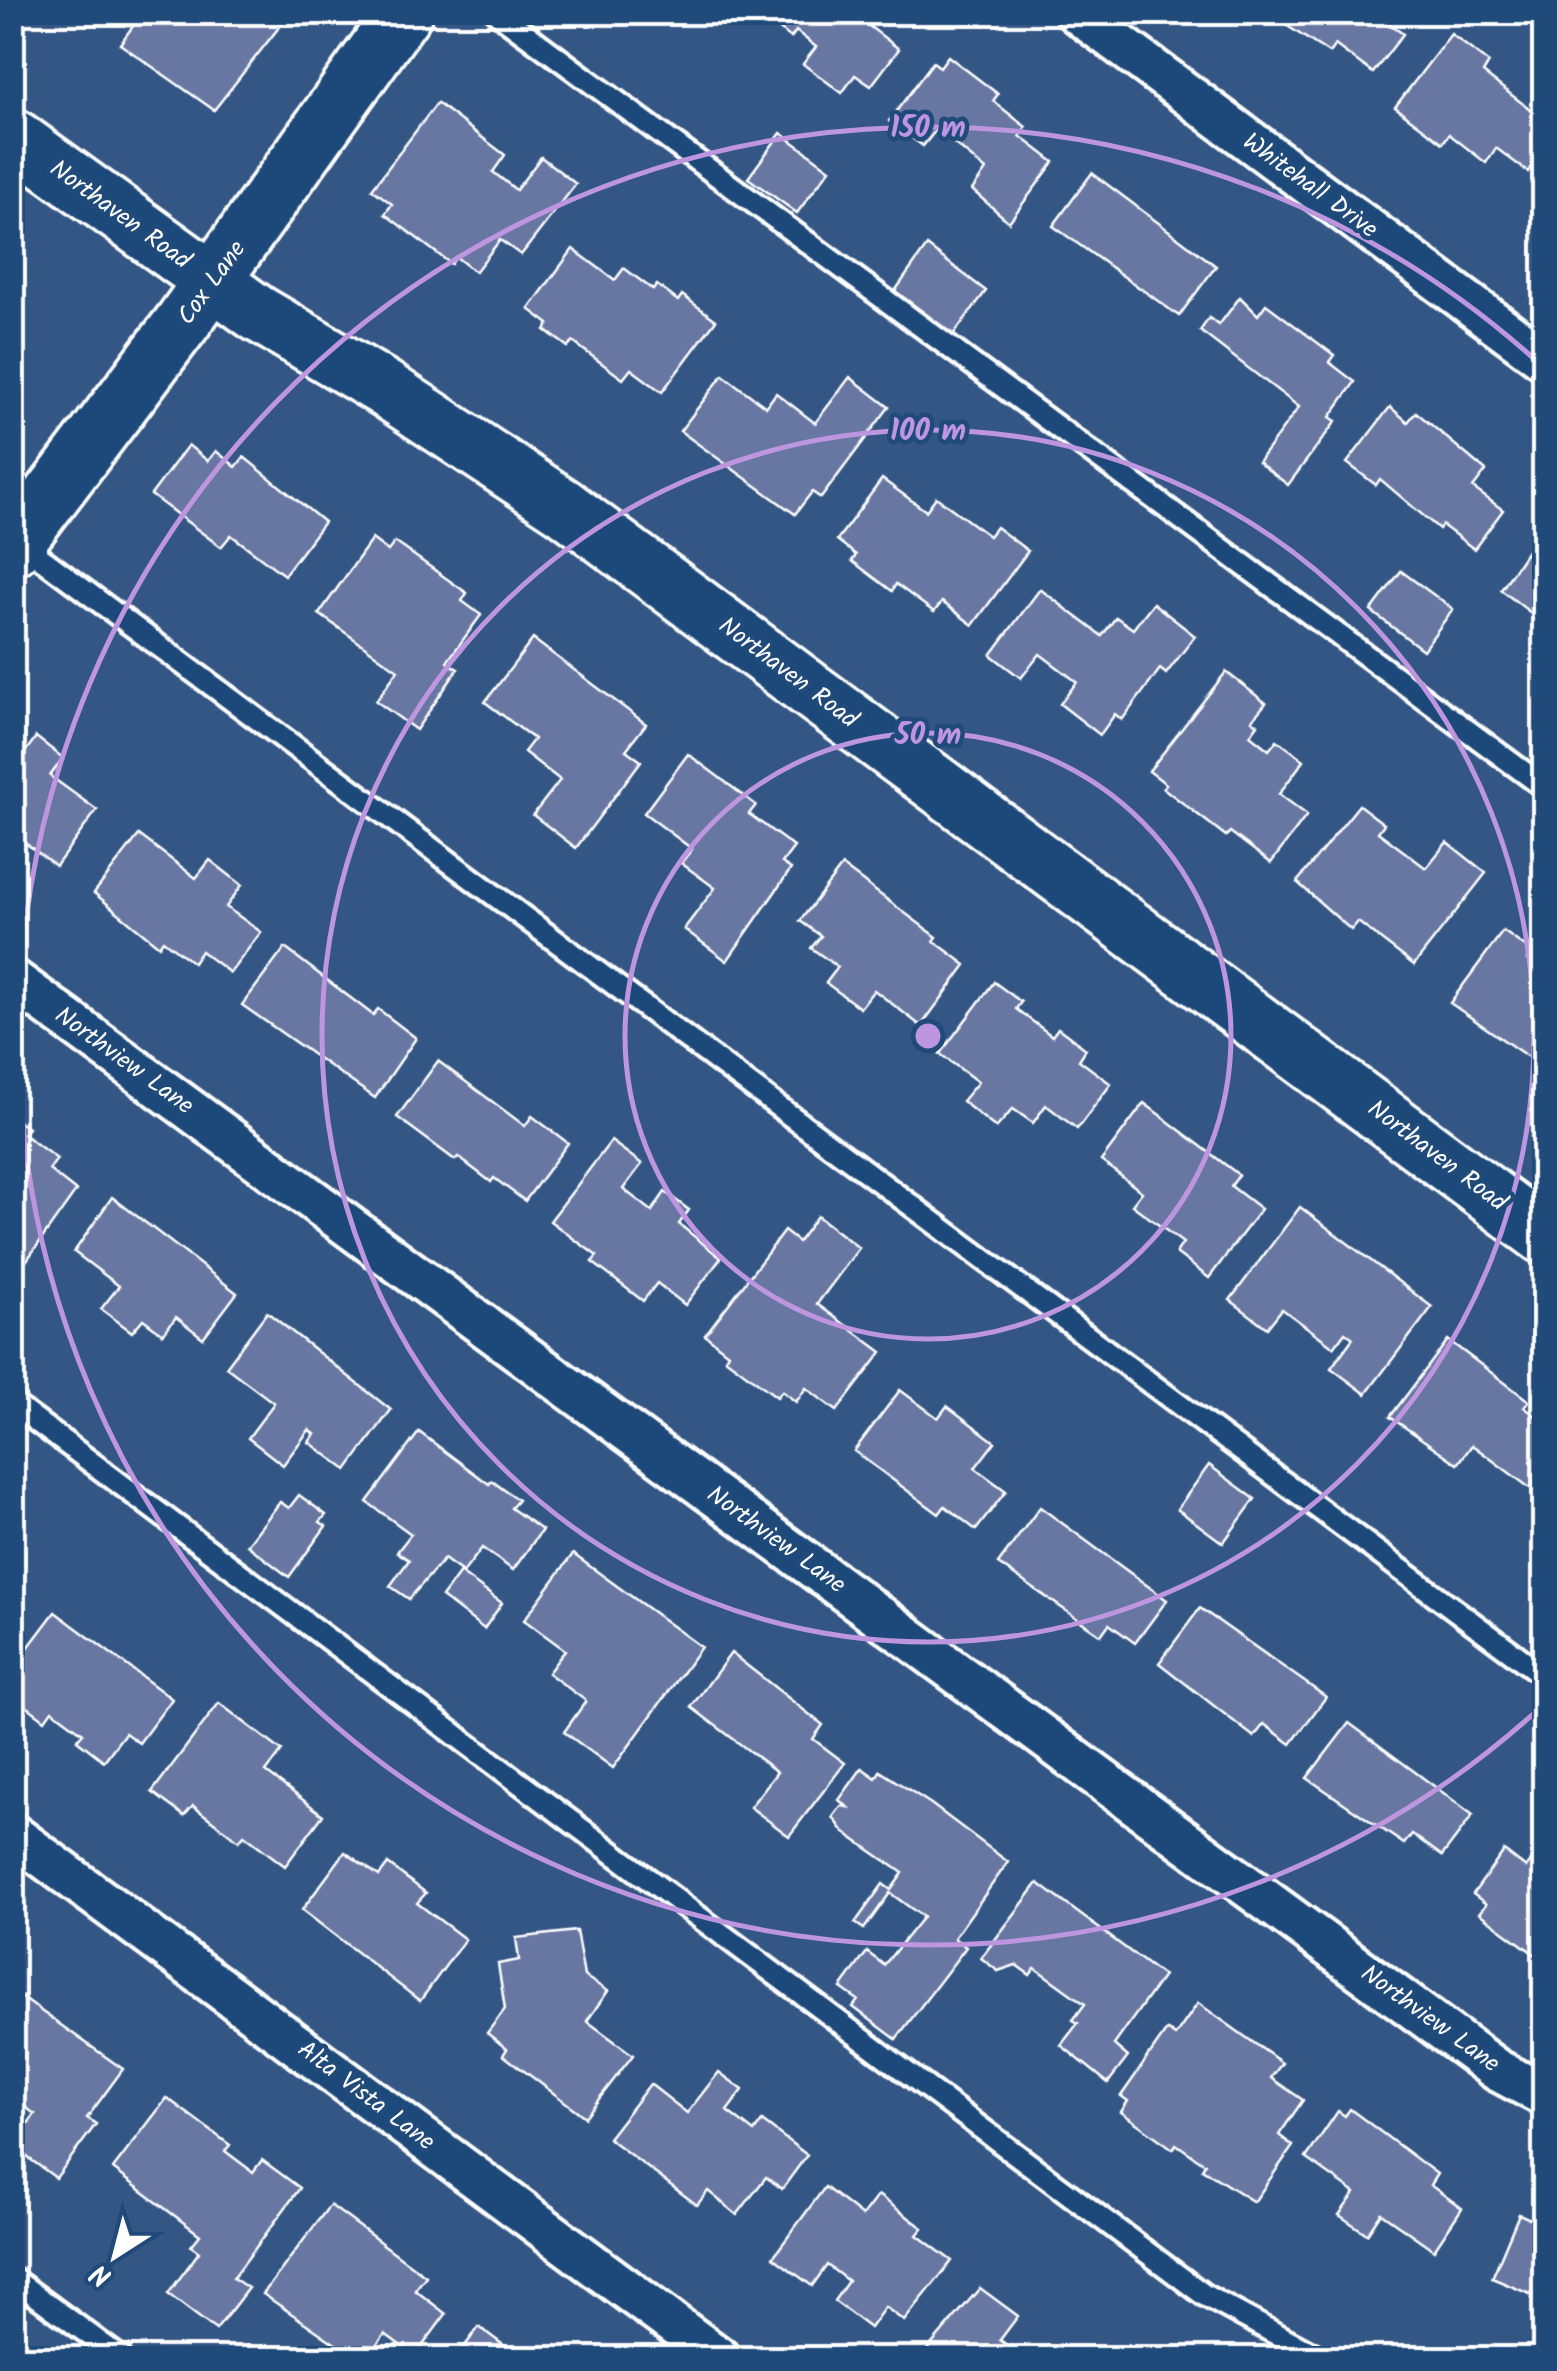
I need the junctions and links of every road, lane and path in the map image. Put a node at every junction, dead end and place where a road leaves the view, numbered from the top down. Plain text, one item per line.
1 (404, 12) edge
2 (496, 12) edge
3 (1076, 12) edge
4 (12, 136) edge
5 (212, 282) junction
6 (1544, 359) edge
7 (15, 544) edge
8 (1544, 787) edge
9 (12, 979) edge
10 (1544, 1236) edge
11 (12, 1404) edge
12 (1544, 1676) edge
13 (12, 1834) edge
14 (1544, 2095) edge
15 (12, 2278) edge
16 (121, 2358) edge
17 (719, 2358) edge
18 (1321, 2358) edge

1 - 5 street, Cox Lane
2 - 8 lane
3 - 6 street, Whitehall Drive
4 - 5 street, Northaven Road
5 - 7 street, Cox Lane
5 - 10 street, Northaven Road
7 - 12 lane
9 - 14 street, Northview Lane
11 - 18 lane
13 - 17 street, Alta Vista Lane
15 - 16 lane

